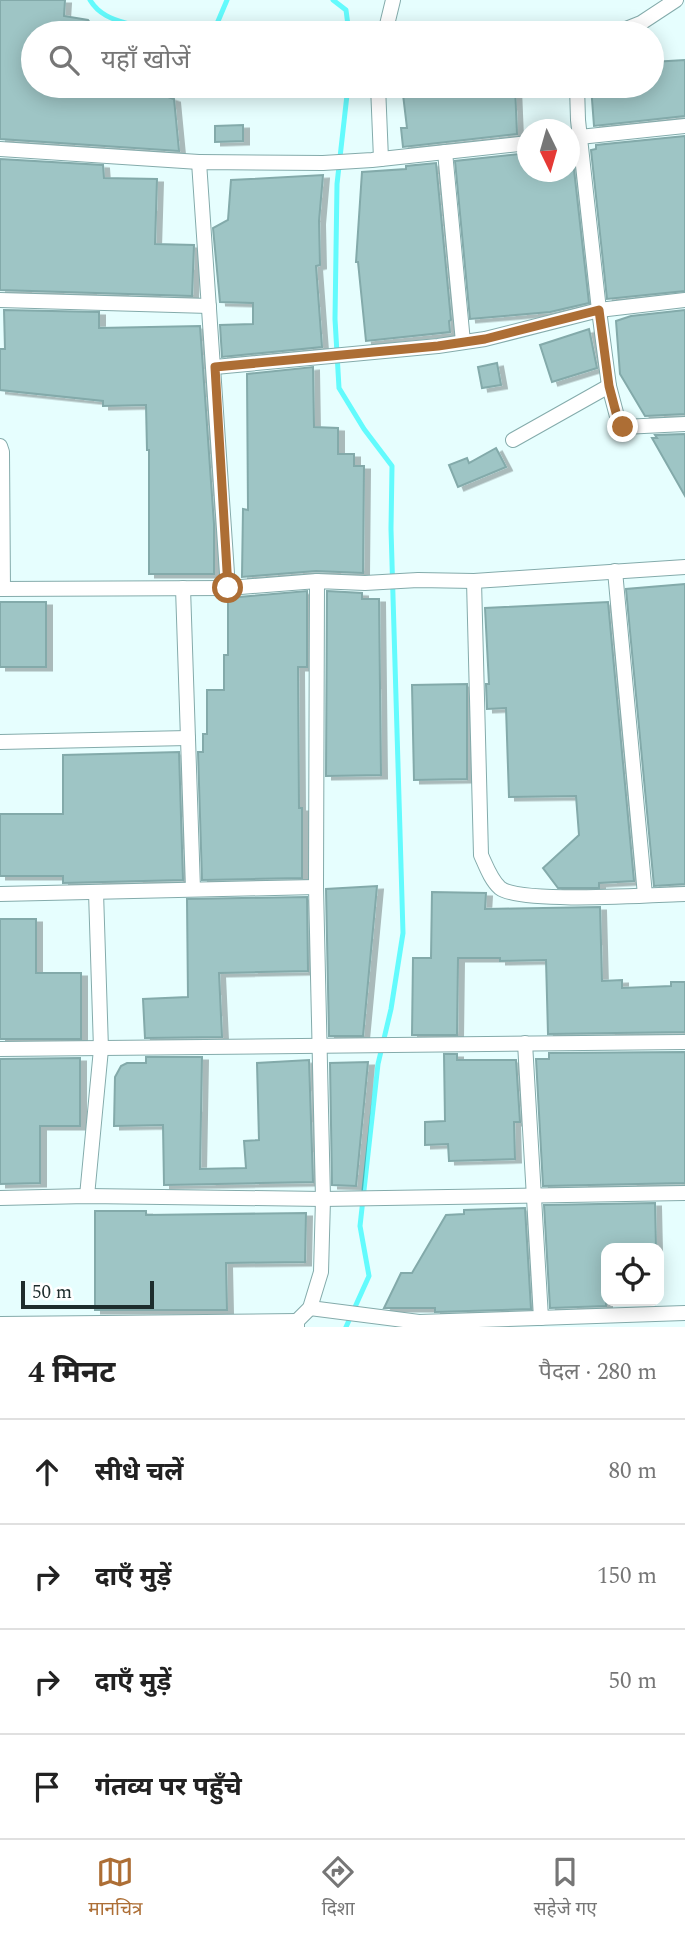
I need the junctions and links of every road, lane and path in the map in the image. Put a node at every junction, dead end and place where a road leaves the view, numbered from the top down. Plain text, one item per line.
1 (393, 0) edge
2 (676, 0) edge
3 (387, 21) edge
4 (644, 21) edge
5 (377, 98) edge
6 (577, 98) edge
7 (578, 119) edge
8 (685, 126) edge
9 (580, 137) edge
10 (517, 144) edge
11 (0, 149) edge
12 (445, 152) junction
13 (376, 160) junction
14 (199, 162) junction
15 (580, 174) edge
16 (0, 300) edge
17 (685, 300) edge
18 (209, 306) junction
19 (599, 310) junction
20 (463, 342) junction
21 (215, 367) junction
22 (609, 386) junction
23 (685, 424) edge
24 (513, 440) dead end
25 (0, 446) edge
26 (685, 567) edge
27 (615, 571) junction
28 (317, 581) junction
29 (474, 581) junction
30 (183, 588) junction
31 (228, 588) junction
32 (1, 589) edge
33 (188, 738) junction
34 (0, 742) edge
35 (316, 887) junction
36 (193, 889) junction
37 (96, 892) junction
38 (0, 894) edge
39 (685, 894) edge
40 (645, 895) junction
41 (685, 1042) edge
42 (525, 1043) junction
43 (320, 1046) junction
44 (0, 1049) edge
45 (102, 1049) junction
46 (685, 1193) edge
47 (87, 1196) junction
48 (533, 1196) junction
49 (0, 1198) edge
50 (323, 1199) junction
51 (310, 1308) junction
52 (541, 1318) junction
53 (678, 1318) edge
54 (0, 1324) edge
55 (297, 1324) edge
56 (419, 1325) edge
57 (30, 1326) edge

1 - 3 street
2 - 4 street
5 - 13 street
6 - 7 street
8 - 9 street
10 - 12 street
11 - 14 street
12 - 13 street
12 - 20 street
13 - 14 street
14 - 18 street
15 - 19 street
16 - 18 street
17 - 19 street
18 - 21 street
19 - 20 street
19 - 22 street
20 - 21 street
21 - 31 street
22 - 23 street
22 - 24 street
25 - 32 street
26 - 27 street
27 - 29 street
27 - 40 street
28 - 29 street
28 - 31 street
28 - 35 street
29 - 40 street
30 - 31 street
30 - 32 street
30 - 33 street
33 - 34 street
33 - 36 street
35 - 36 street
35 - 43 street
36 - 37 street
37 - 38 street
37 - 45 street
39 - 40 street
41 - 42 street
42 - 43 street
42 - 48 street
43 - 45 street
43 - 50 street
44 - 45 street
45 - 47 street
46 - 48 street
47 - 49 street
47 - 50 street
48 - 50 street
48 - 52 street
50 - 51 street
51 - 55 street
51 - 56 street
52 - 53 street
52 - 56 street
54 - 57 street
55 - 57 street

